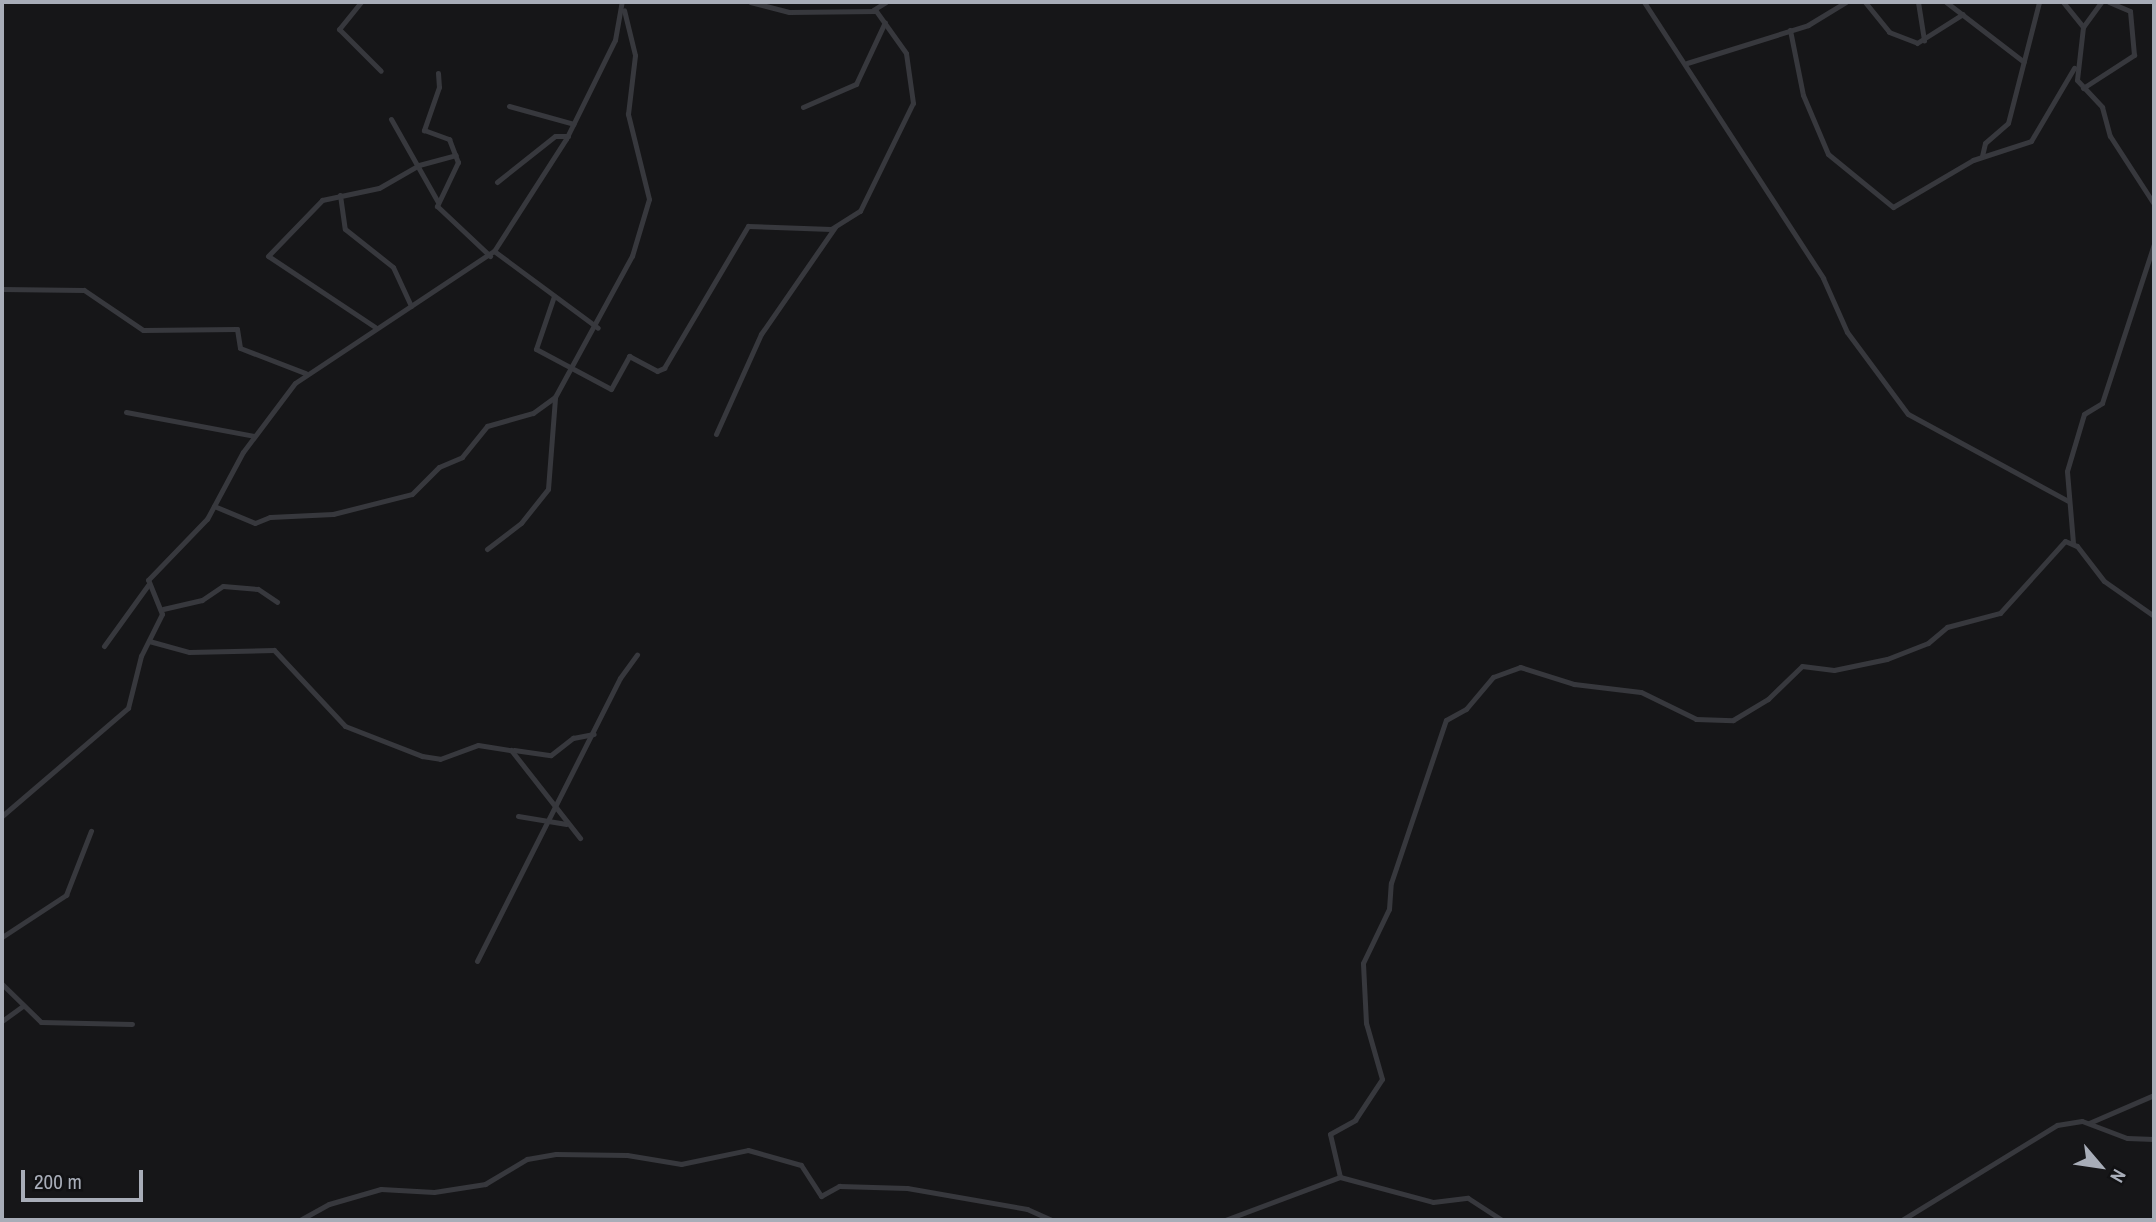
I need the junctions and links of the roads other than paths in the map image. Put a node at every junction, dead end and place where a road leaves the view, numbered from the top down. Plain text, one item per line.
1 (361, 2) edge
2 (750, 2) edge
3 (886, 2) edge
4 (1644, 2) edge
5 (1846, 2) edge
6 (1865, 2) edge
7 (1918, 2) edge
8 (1947, 2) edge
9 (2039, 2) edge
10 (2063, 2) edge
11 (2101, 2) edge
12 (2109, 2) edge
13 (623, 4) edge
14 (873, 10) junction
15 (1963, 14) junction
16 (885, 22) junction
17 (2083, 27) junction
18 (1790, 30) junction
19 (1924, 41) junction
20 (2024, 62) junction
21 (1687, 63) junction
22 (2074, 68) junction
23 (381, 71) dead end
24 (438, 73) dead end
25 (2083, 88) junction
26 (509, 106) dead end
27 (803, 107) dead end
28 (391, 119) dead end
29 (574, 124) junction
30 (568, 136) junction
31 (456, 155) junction
32 (1982, 156) junction
33 (419, 165) junction
34 (497, 182) dead end
35 (340, 195) junction
36 (438, 202) junction
37 (2154, 204) edge
38 (835, 227) junction
39 (2154, 244) edge
40 (492, 254) junction
41 (2, 289) edge
42 (554, 296) junction
43 (411, 306) junction
44 (375, 327) junction
45 (598, 328) junction
46 (575, 370) junction
47 (305, 373) junction
48 (555, 397) junction
49 (126, 412) dead end
50 (716, 434) dead end
51 (254, 436) junction
52 (2068, 501) junction
53 (214, 506) junction
54 (2068, 528) junction
55 (2063, 542) junction
56 (2074, 543) junction
57 (487, 549) dead end
58 (148, 585) junction
59 (277, 602) dead end
60 (163, 609) junction
61 (2154, 616) edge
62 (149, 641) junction
63 (104, 646) dead end
64 (638, 655) dead end
65 (594, 734) junction
66 (511, 750) junction
67 (555, 806) junction
68 (2, 816) edge
69 (518, 816) dead end
70 (545, 822) junction
71 (566, 824) junction
72 (91, 831) dead end
73 (580, 838) dead end
74 (2, 937) edge
75 (477, 961) dead end
76 (2, 984) edge
77 (23, 1006) junction
78 (2, 1021) edge
79 (132, 1024) dead end
80 (2154, 1095) edge
81 (2089, 1123) junction
82 (2154, 1139) edge
83 (1340, 1177) junction
84 (300, 1220) edge
85 (1052, 1220) edge
86 (1225, 1220) edge
87 (1502, 1220) edge
88 (1902, 1220) edge

1 - 23 street
2 - 14 street
3 - 14 street
4 - 21 street
5 - 18 street
6 - 19 street
7 - 19 street
8 - 15 street
9 - 20 street
10 - 17 street
11 - 17 street
12 - 25 street
13 - 29 street
13 - 45 street
14 - 16 street
15 - 19 street
15 - 20 street
16 - 27 street
16 - 38 street
17 - 22 street
18 - 21 street
18 - 32 street
20 - 32 street
21 - 52 street
22 - 25 street
22 - 32 street
24 - 31 street
25 - 37 street
26 - 29 street
28 - 33 street
29 - 30 street
30 - 34 street
30 - 40 street
31 - 33 street
31 - 36 street
33 - 35 street
33 - 36 street
35 - 43 street
35 - 44 street
36 - 40 street
38 - 46 street
38 - 50 street
39 - 52 street
40 - 42 street
40 - 43 street
41 - 47 street
42 - 45 street
42 - 46 street
43 - 44 street
44 - 47 street
45 - 46 street
46 - 48 street
47 - 51 street
48 - 53 street
48 - 57 street
49 - 51 street
51 - 53 street
52 - 54 street
53 - 58 street
54 - 55 street
54 - 56 street
55 - 56 street
55 - 83 street
56 - 61 street
58 - 60 street
58 - 63 street
59 - 60 street
60 - 62 street
62 - 66 street
62 - 68 street
64 - 65 street
65 - 66 street
65 - 67 street
66 - 67 street
67 - 70 street
67 - 71 street
69 - 70 street
70 - 71 street
70 - 75 street
71 - 73 street
72 - 74 street
76 - 77 street
77 - 78 street
77 - 79 street
80 - 81 street
81 - 82 street
81 - 88 street
83 - 86 street
83 - 87 street
84 - 85 street

